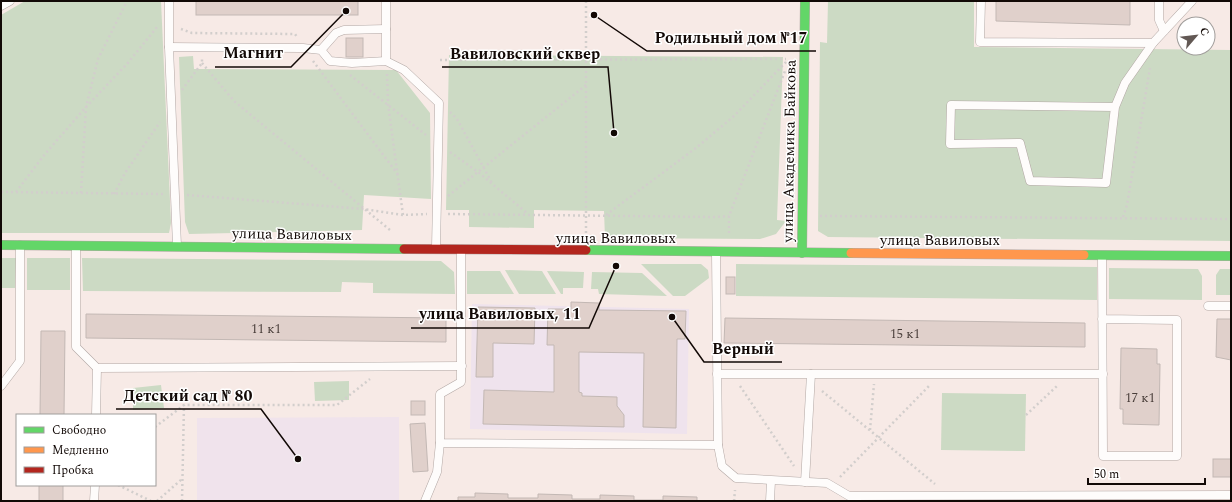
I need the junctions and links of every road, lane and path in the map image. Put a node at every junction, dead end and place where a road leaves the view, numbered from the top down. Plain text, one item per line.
1 (10, 1) edge
2 (128, 1) edge
3 (169, 1) edge
4 (386, 1) edge
5 (586, 1) edge
6 (805, 1) edge
7 (981, 1) edge
8 (1159, 1) edge
9 (1192, 1) edge
10 (1, 6) edge
11 (169, 14) junction
12 (179, 27) dead end
13 (386, 29) junction
14 (1164, 31) junction
15 (1153, 43) junction
16 (169, 47) junction
17 (303, 48) junction
18 (321, 50) junction
19 (586, 59) junction
20 (789, 59) junction
21 (440, 60) dead end
22 (386, 61) junction
23 (202, 63) dead end
24 (1151, 65) dead end
25 (586, 84) junction
26 (439, 103) junction
27 (86, 107) junction
28 (1115, 107) junction
29 (484, 167) junction
30 (399, 176) junction
31 (494, 185) dead end
32 (1, 192) edge
33 (15, 192) junction
34 (81, 193) junction
35 (175, 194) junction
36 (437, 204) junction
37 (364, 209) junction
38 (437, 214) junction
39 (403, 215) junction
40 (586, 215) junction
41 (606, 215) junction
42 (729, 216) junction
43 (813, 216) dead end
44 (1123, 217) junction
45 (1231, 218) edge
46 (391, 232) dead end
47 (587, 233) dead end
48 (729, 238) dead end
49 (1, 245) edge
50 (20, 245) junction
51 (76, 246) junction
52 (177, 247) junction
53 (436, 250) junction
54 (460, 250) junction
55 (716, 252) junction
56 (802, 253) junction
57 (1102, 255) junction
58 (1231, 256) edge
59 (1208, 306) dead end
60 (1231, 306) edge
61 (1102, 319) junction
62 (385, 366) junction
63 (462, 366) junction
64 (97, 368) junction
65 (717, 374) junction
66 (732, 374) junction
67 (875, 374) junction
68 (940, 374) junction
69 (1071, 374) junction
70 (1103, 374) junction
71 (811, 378) junction
72 (1, 386) edge
73 (184, 405) junction
74 (96, 414) edge
75 (1026, 415) dead end
76 (156, 426) edge
77 (870, 430) junction
78 (879, 438) junction
79 (440, 442) junction
80 (718, 445) junction
81 (182, 478) junction
82 (771, 481) junction
83 (805, 482) junction
84 (95, 486) edge
85 (120, 486) edge
86 (832, 486) junction
87 (948, 495) junction
88 (1231, 495) edge
89 (849, 498) edge
90 (94, 501) edge
91 (151, 501) edge
92 (157, 501) edge
93 (182, 501) edge
94 (425, 501) edge
95 (770, 501) edge

1 - 10 lane
2 - 27 path
3 - 11 lane
4 - 13 lane
5 - 19 path
6 - 56 street, улица Академика Байкова
7 - 15 lane
8 - 14 lane
9 - 14 lane
11 - 16 lane
11 - 27 path
12 - 17 path
13 - 18 lane
13 - 22 lane
14 - 15 lane
15 - 28 lane
16 - 17 lane
16 - 35 lane
17 - 18 lane
17 - 30 path
18 - 22 lane
19 - 20 path
19 - 21 path
19 - 25 path
20 - 41 path
20 - 42 path
22 - 26 lane
22 - 30 path
23 - 37 path
24 - 44 path
25 - 29 path
25 - 40 path
26 - 29 path
26 - 36 lane
27 - 33 path
27 - 34 path
28 - 28 lane
29 - 31 path
29 - 36 path
30 - 39 path
32 - 33 path
33 - 34 path
34 - 35 path
35 - 37 path
35 - 52 lane
36 - 38 lane
37 - 39 path
37 - 46 path
38 - 39 path
38 - 40 path
38 - 53 lane
40 - 41 path
40 - 47 path
41 - 42 path
42 - 48 path
43 - 44 path
44 - 45 path
49 - 50 street, улица Вавиловых
50 - 51 street, улица Вавиловых
50 - 72 lane
51 - 52 street, улица Вавиловых
51 - 64 lane
52 - 53 street, улица Вавиловых
53 - 54 street, улица Вавиловых
54 - 55 street, улица Вавиловых
54 - 63 lane
55 - 56 street, улица Вавиловых
55 - 65 lane
56 - 57 street, улица Вавиловых
57 - 58 street, улица Вавиловых
57 - 61 lane
59 - 60 lane
61 - 70 lane
61 - 70 lane
62 - 63 lane
62 - 64 lane
62 - 73 path
63 - 79 lane
64 - 74 lane
65 - 66 lane
65 - 80 lane
66 - 71 lane
66 - 83 path
67 - 68 lane
67 - 71 lane
67 - 77 path
68 - 69 lane
68 - 78 path
69 - 70 lane
69 - 75 path
71 - 77 path
71 - 83 lane
73 - 76 path
73 - 81 path
77 - 78 path
78 - 86 path
78 - 87 path
79 - 80 lane
79 - 94 lane
80 - 82 lane
81 - 92 path
81 - 93 path
82 - 83 lane
82 - 95 lane
83 - 86 lane
84 - 90 lane
85 - 91 path
86 - 89 lane
87 - 88 lane
87 - 89 lane

